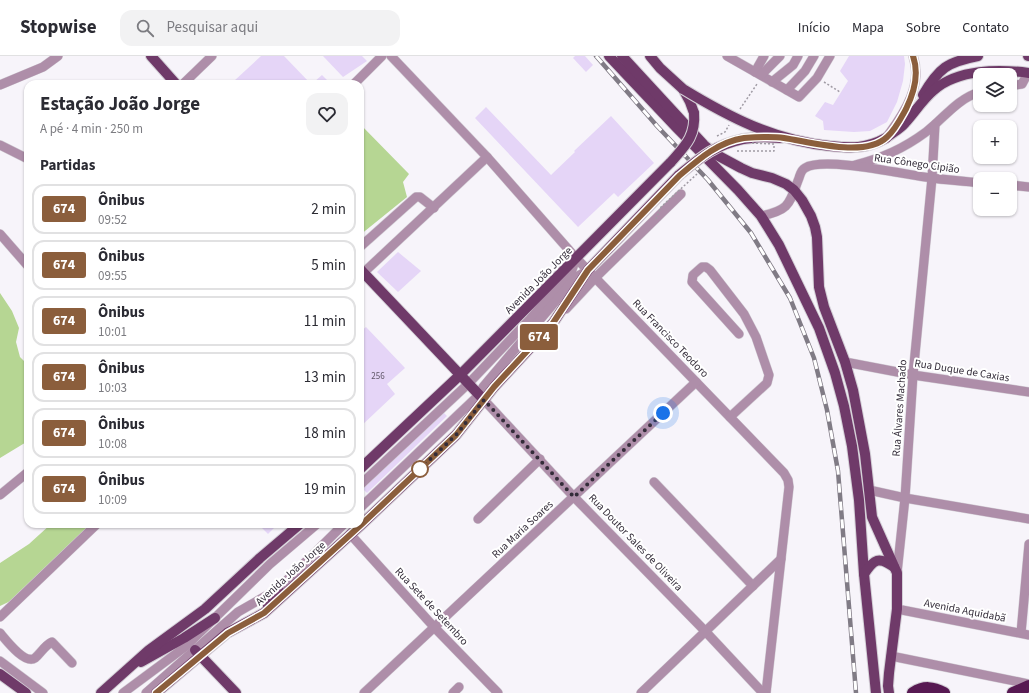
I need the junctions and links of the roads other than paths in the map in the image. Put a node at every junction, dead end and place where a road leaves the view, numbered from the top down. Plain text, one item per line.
1 (58, 56) edge
2 (151, 56) edge
3 (212, 56) edge
4 (382, 56) edge
5 (391, 56) edge
6 (609, 56) edge
7 (622, 56) edge
8 (650, 56) edge
9 (727, 56) edge
10 (764, 56) edge
11 (780, 56) edge
12 (798, 56) edge
13 (814, 56) edge
14 (830, 56) edge
15 (912, 56) edge
16 (978, 56) edge
17 (743, 60) edge
18 (1028, 73) edge
19 (760, 75) junction
20 (172, 80) edge
21 (187, 80) edge
22 (358, 80) edge
23 (772, 82) junction
24 (0, 85) edge
25 (1017, 85) edge
26 (683, 89) junction
27 (787, 90) junction
28 (973, 94) edge
29 (911, 116) junction
30 (935, 125) junction
31 (887, 137) junction
32 (783, 138) junction
33 (0, 145) edge
34 (24, 157) edge
35 (487, 157) junction
36 (852, 166) junction
37 (932, 178) junction
38 (973, 182) edge
39 (1017, 186) edge
40 (1029, 187) edge
41 (794, 190) junction
42 (681, 194) dead end
43 (434, 208) junction
44 (761, 216) junction
45 (0, 234) edge
46 (364, 243) edge
47 (576, 258) junction
48 (24, 261) edge
49 (364, 269) edge
50 (592, 274) junction
51 (364, 275) edge
52 (739, 334) dead end
53 (845, 362) junction
54 (460, 375) junction
55 (912, 375) junction
56 (696, 382) junction
57 (469, 383) junction
58 (1029, 392) edge
59 (482, 394) junction
60 (730, 417) junction
61 (540, 459) junction
62 (364, 465) edge
63 (24, 475) edge
64 (364, 481) edge
65 (654, 482) dead end
66 (869, 490) junction
67 (0, 495) edge
68 (574, 497) junction
69 (905, 498) junction
70 (364, 504) edge
71 (478, 519) dead end
72 (1029, 519) edge
73 (364, 521) edge
74 (93, 528) edge
75 (295, 528) edge
76 (312, 528) edge
77 (340, 528) edge
78 (356, 528) edge
79 (350, 534) junction
80 (1029, 544) edge
81 (781, 559) junction
82 (896, 570) junction
83 (864, 574) junction
84 (753, 586) junction
85 (278, 589) junction
86 (897, 609) junction
87 (264, 613) junction
88 (0, 617) edge
89 (214, 618) junction
90 (434, 627) junction
91 (706, 631) junction
92 (0, 633) edge
93 (1025, 634) edge
94 (198, 653) junction
95 (891, 656) junction
96 (0, 661) edge
97 (72, 664) dead end
98 (0, 668) edge
99 (128, 668) junction
100 (0, 674) edge
101 (1029, 685) edge
102 (26, 693) edge
103 (34, 693) edge
104 (43, 693) edge
105 (101, 693) edge
106 (123, 693) edge
107 (146, 693) edge
108 (156, 693) edge
109 (236, 693) edge
110 (364, 693) edge
111 (498, 693) edge
112 (641, 693) edge
113 (764, 693) edge
114 (876, 693) edge
115 (889, 693) edge
116 (913, 693) edge
117 (944, 693) edge
118 (1013, 693) edge

1 - 24 street
2 - 20 main road
3 - 21 street
4 - 22 street
5 - 35 street, Rua Francisco Teodoro
6 - 44 main road
7 - 41 main road
8 - 26 main road
9 - 17 street
10 - 19 street
11 - 19 street
12 - 23 street
13 - 27 street
14 - 27 street
15 - 31 street
16 - 29 main road
17 - 19 street
18 - 25 street
18 - 29 main road
19 - 23 street
23 - 27 street
26 - 32 main road, bridge
26 - 47 main road, Avenida João Jorge, bridge
28 - 30 street
29 - 31 main road
30 - 36 street
30 - 37 street, Rua Álvares Machado
31 - 32 main road, bridge
32 - 50 main road, Avenida João Jorge, bridge
33 - 34 street
35 - 43 street
35 - 47 street, Rua Francisco Teodoro
36 - 37 street, Rua Cônego Cipião
36 - 41 street, Rua Cônego Cipião
37 - 38 street, Rua Cônego Cipião
37 - 55 street, Rua Álvares Machado
39 - 40 street
41 - 44 street, Rua Cônego Cipião
41 - 53 main road
42 - 50 street, Avenida João Jorge
43 - 46 street
43 - 49 street
44 - 83 main road
45 - 48 street
47 - 50 street, Rua Francisco Teodoro
47 - 54 main road, Avenida João Jorge
47 - 57 street
50 - 56 street, Rua Francisco Teodoro
50 - 59 main road, Avenida João Jorge
50 - 59 street
51 - 54 main road, Rua Doutor Sales de Oliveira
52 - 60 street
53 - 55 street, Rua Duque de Caxias
53 - 66 main road
54 - 57 main road, Rua Doutor Sales de Oliveira
54 - 62 main road, Avenida João Jorge
55 - 58 street, Rua Duque de Caxias
55 - 69 street, Rua Álvares Machado
56 - 60 street, Rua Francisco Teodoro
56 - 68 street, Rua Maria Soares
57 - 59 main road, Rua Doutor Sales de Oliveira
57 - 64 street
59 - 61 street, Rua Doutor Sales de Oliveira
59 - 70 street
59 - 73 main road, Avenida João Jorge
60 - 81 street, Rua Francisco Teodoro
61 - 68 street, Rua Doutor Sales de Oliveira
61 - 71 street
63 - 67 street
65 - 84 street
66 - 69 street
66 - 82 main road
68 - 90 street, Rua Maria Soares
68 - 91 street, Rua Doutor Sales de Oliveira
69 - 72 street
69 - 82 street, Rua Álvares Machado
74 - 88 street
75 - 99 main road
76 - 89 street
77 - 85 street
78 - 79 main road, Avenida João Jorge
79 - 87 main road, Avenida João Jorge
79 - 90 street, Rua Sete de Setembro
80 - 93 street
81 - 84 street
81 - 113 street, Rua Francisco Teodoro
82 - 83 main road
82 - 86 main road, Rua Álvares Machado
83 - 114 main road
84 - 91 street
85 - 87 main road
85 - 94 street
86 - 93 street, Avenida Aquidabã
86 - 95 main road, Rua Álvares Machado
87 - 94 main road, Avenida João Jorge
89 - 99 main road
89 - 106 street
90 - 110 street, Rua Maria Soares
90 - 111 street, Rua Sete de Setembro
91 - 112 street
91 - 113 street, Rua Doutor Sales de Oliveira
92 - 97 street
94 - 107 street
94 - 108 main road, Avenida João Jorge
94 - 109 main road
95 - 101 street
95 - 115 main road, Rua Álvares Machado
96 - 104 street
98 - 103 street
99 - 105 main road
100 - 102 main road
101 - 118 highway
116 - 117 highway

